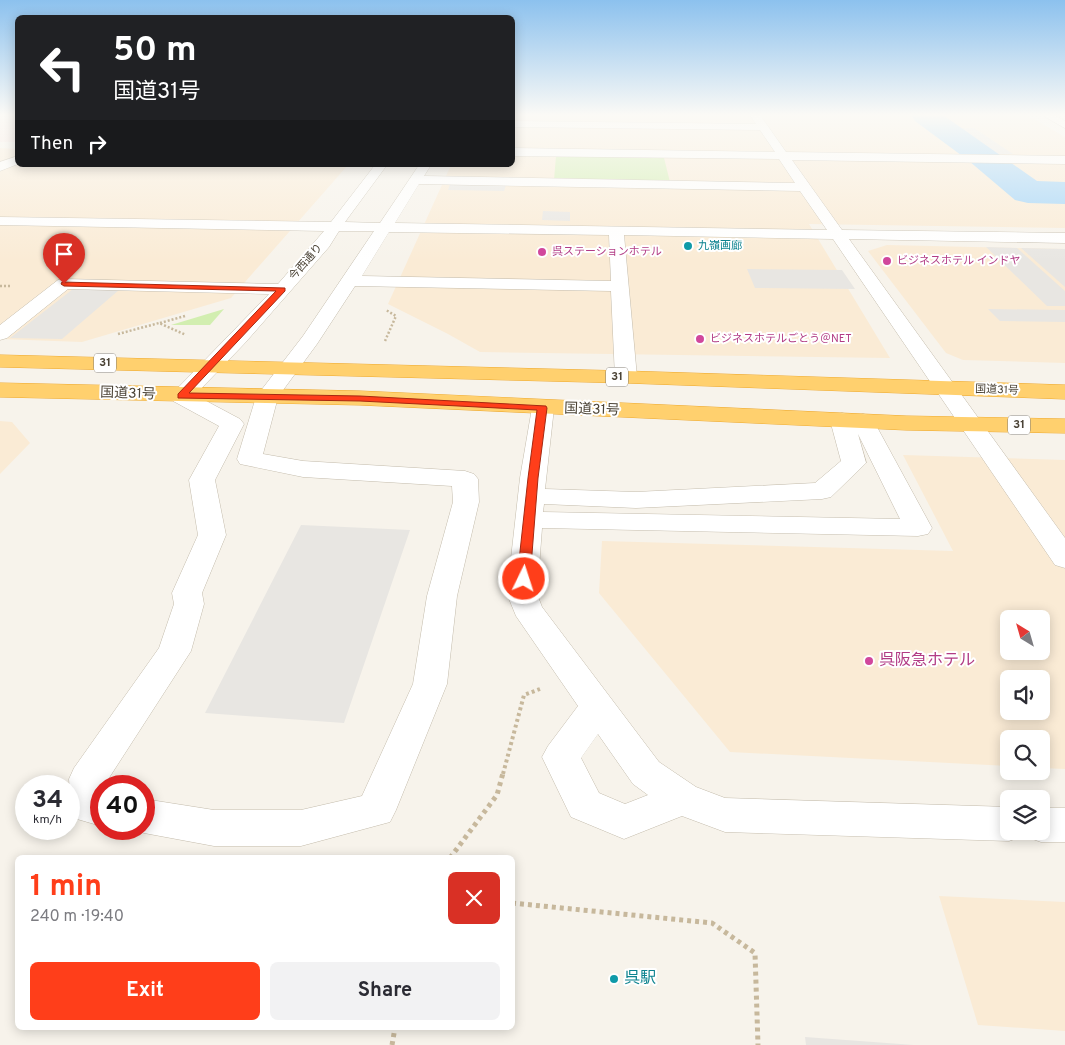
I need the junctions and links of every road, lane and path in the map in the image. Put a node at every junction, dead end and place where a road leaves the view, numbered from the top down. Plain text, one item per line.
1 (789, 164) edge
2 (379, 167) edge
3 (424, 167) edge
4 (415, 180) junction
5 (805, 187) junction
6 (0, 221) edge
7 (334, 226) junction
8 (385, 227) junction
9 (616, 230) junction
10 (838, 234) junction
11 (1065, 238) edge
12 (350, 281) junction
13 (620, 286) junction
14 (282, 289) junction
15 (0, 334) edge
16 (0, 361) edge
17 (209, 366) junction
18 (288, 368) junction
19 (626, 377) junction
20 (946, 388) junction
21 (0, 390) edge
22 (1065, 392) edge
23 (181, 396) junction
24 (267, 397) junction
25 (542, 408) junction
26 (853, 421) junction
27 (972, 424) junction
28 (1065, 426) edge
29 (531, 508) junction
30 (1065, 559) edge
31 (524, 695) dead end
32 (598, 706) junction
33 (91, 775) edge
34 (90, 776) edge
35 (90, 798) edge
36 (682, 800) junction
37 (155, 818) edge
38 (1000, 824) edge
39 (1050, 825) edge
40 (1065, 826) edge
41 (452, 855) edge
42 (515, 904) edge
43 (395, 1030) edge
44 (392, 1045) edge
45 (758, 1045) edge

1 - 5 street
2 - 7 street, 今西通り
3 - 4 street
4 - 5 street
4 - 8 street
5 - 10 street
6 - 7 street
7 - 8 street
7 - 14 street, 今西通り
8 - 9 street
8 - 12 street
9 - 10 street
9 - 13 street
10 - 11 street
10 - 20 street
12 - 13 street
12 - 18 street
13 - 19 street
14 - 15 street
14 - 17 street, 今西通り
16 - 17 highway, 国道31号 / 31
17 - 18 highway, 国道31号 / 31
17 - 23 street, 今西通り
18 - 19 highway, 国道31号 / 31
18 - 24 street
19 - 20 highway, 国道31号 / 31
20 - 22 highway, 国道31号 / 31
20 - 27 street
21 - 23 highway, 国道31号 / 31
23 - 24 highway, 国道31号 / 31
23 - 33 street
24 - 25 highway, 国道31号 / 31
24 - 37 street
25 - 26 highway, 国道31号 / 31
25 - 29 street
26 - 27 highway, 国道31号 / 31
26 - 29 street
26 - 29 street
27 - 28 highway, 国道31号 / 31
27 - 30 street
29 - 32 street
31 - 41 path
32 - 36 street
32 - 36 street
34 - 35 street
36 - 38 street
39 - 40 street
42 - 45 path
43 - 44 path

